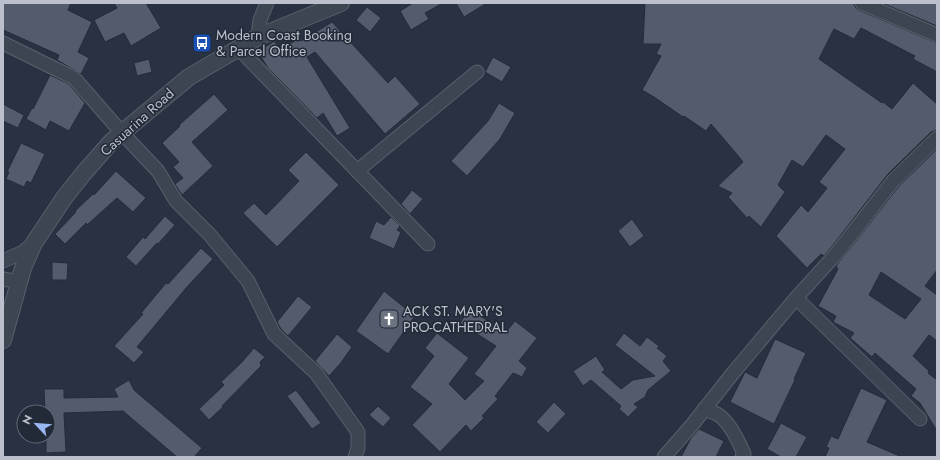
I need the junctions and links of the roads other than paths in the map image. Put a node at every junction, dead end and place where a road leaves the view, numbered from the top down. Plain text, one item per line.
1 (267, 3) edge
2 (341, 3) edge
3 (862, 3) edge
4 (937, 35) edge
5 (258, 37) junction
6 (3, 43) edge
7 (238, 48) junction
8 (477, 72) dead end
9 (122, 133) junction
10 (937, 138) edge
11 (357, 171) junction
12 (34, 243) junction
13 (428, 244) dead end
14 (3, 261) edge
15 (3, 266) edge
16 (22, 275) junction
17 (3, 278) edge
18 (796, 298) junction
19 (4, 328) edge
20 (704, 409) junction
21 (920, 419) dead end
22 (746, 456) edge
23 (355, 457) edge
24 (664, 457) edge

1 - 5 street
2 - 5 street, Casuarina Road
3 - 4 street
5 - 7 street, Casuarina Road
6 - 9 street
7 - 9 street, Casuarina Road
7 - 11 street
8 - 11 street
9 - 12 street, Casuarina Road
9 - 23 street
10 - 18 street
11 - 13 street
12 - 14 street
12 - 16 street, Casuarina Road
15 - 16 street
16 - 17 street
16 - 19 street, Casuarina Road
18 - 20 street
18 - 21 street
20 - 22 street
20 - 24 street

